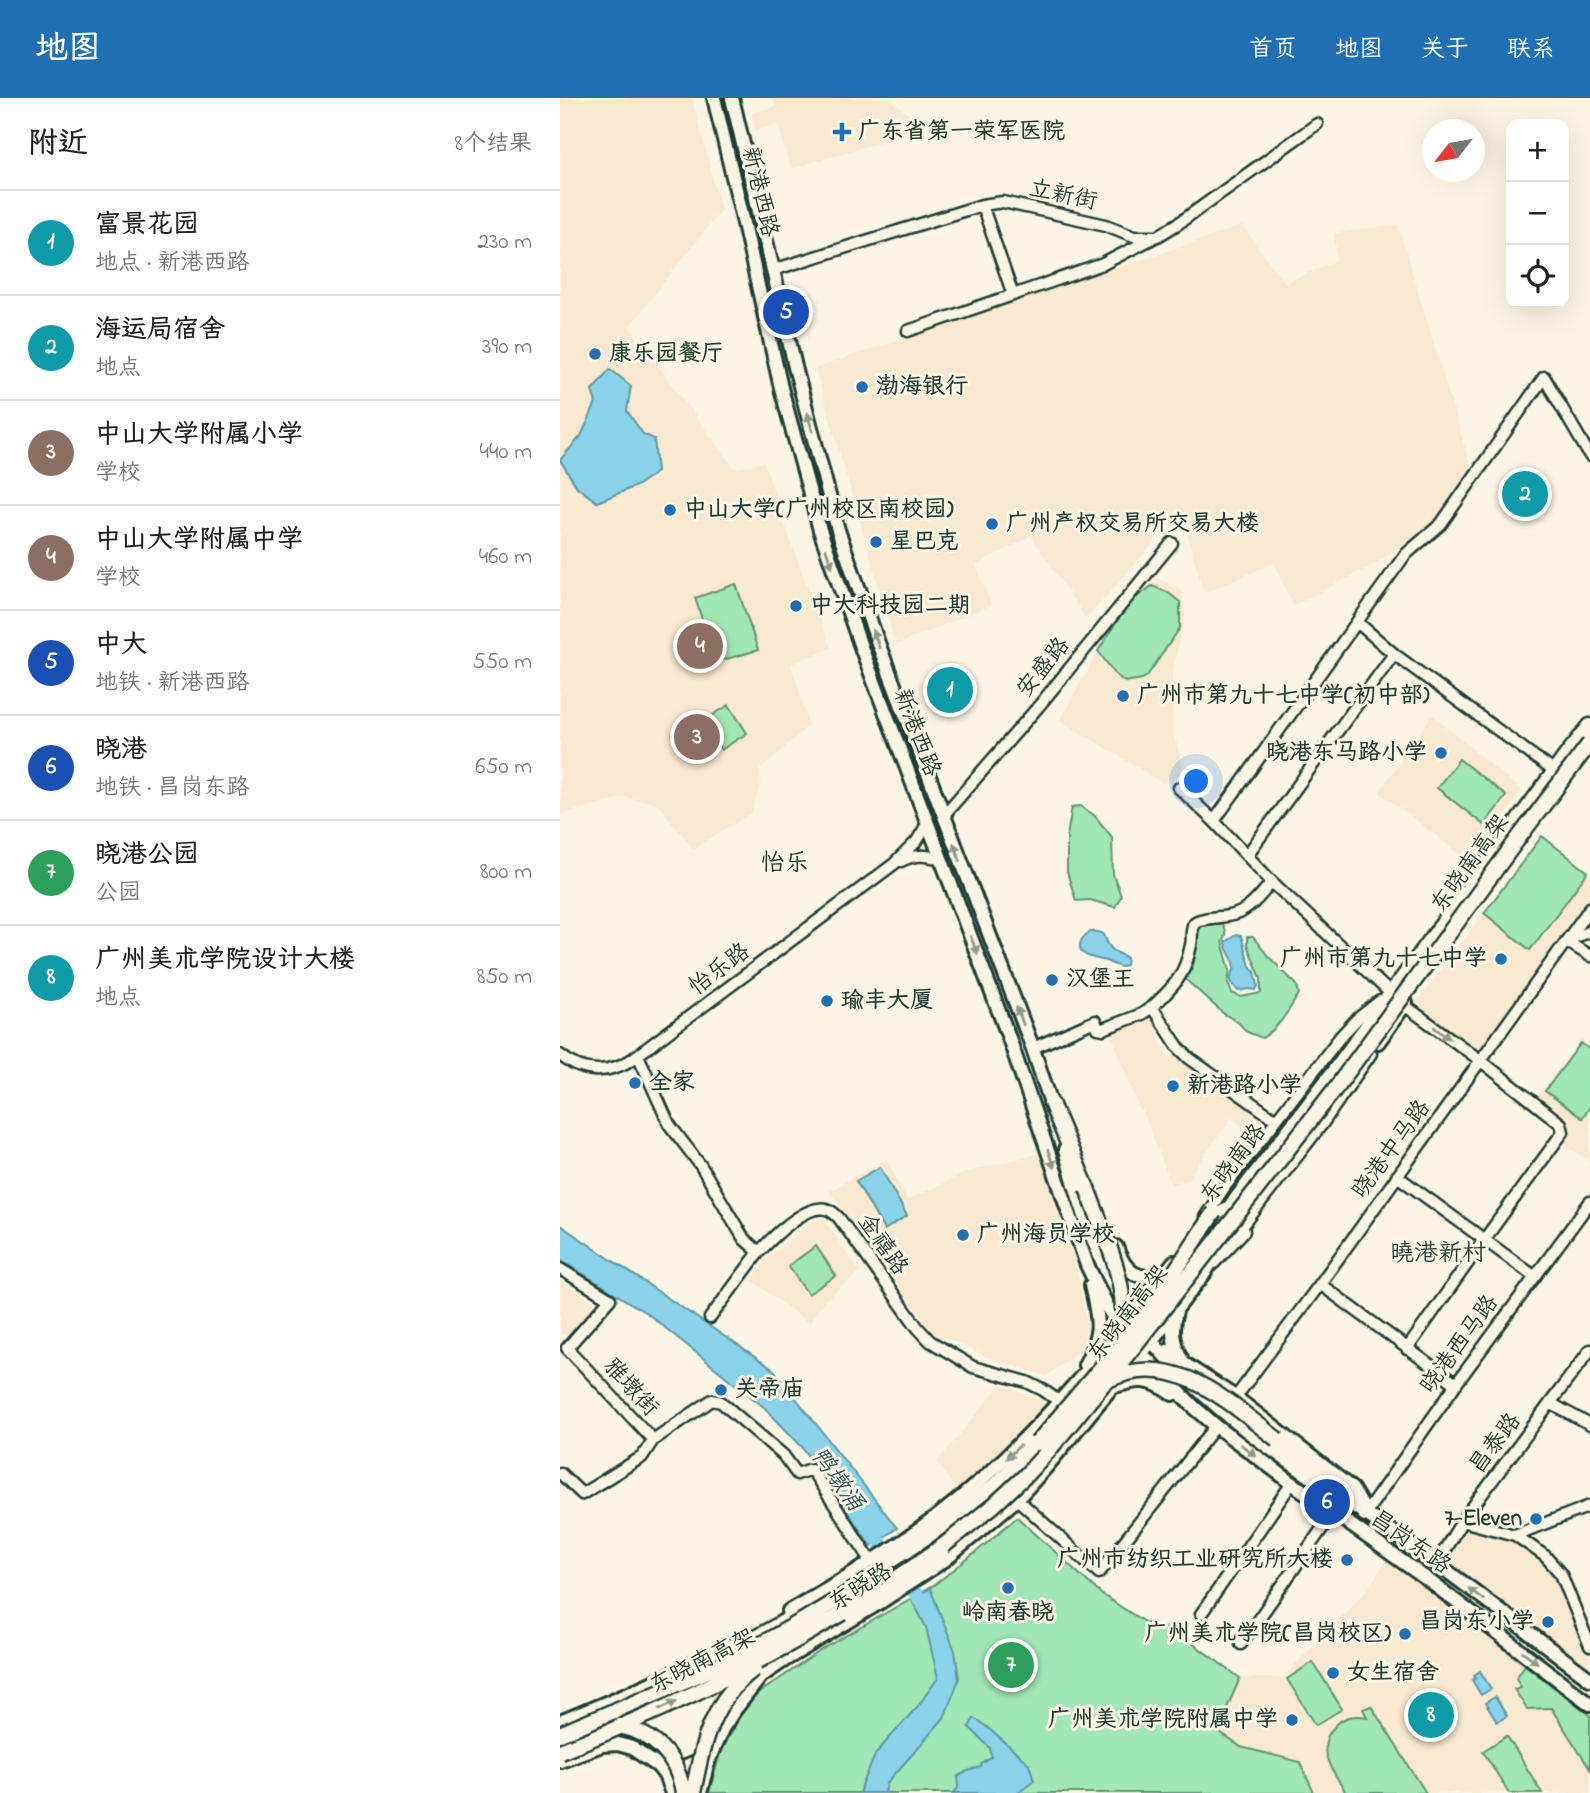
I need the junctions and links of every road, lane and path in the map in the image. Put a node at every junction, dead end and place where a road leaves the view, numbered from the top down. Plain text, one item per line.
1 (714, 98) edge
2 (732, 98) edge
3 (1317, 124) dead end
4 (982, 205) junction
5 (1158, 236) junction
6 (774, 270) junction
7 (1013, 295) junction
8 (908, 331) dead end
9 (1590, 456) edge
10 (1172, 543) dead end
11 (1357, 622) junction
12 (1394, 654) junction
13 (1590, 719) edge
14 (1590, 726) edge
15 (1590, 743) edge
16 (1590, 751) edge
17 (1551, 769) junction
18 (1179, 788) dead end
19 (943, 816) junction
20 (1214, 821) junction
21 (927, 824) junction
22 (1247, 855) junction
23 (940, 859) junction
24 (894, 864) junction
25 (1272, 882) junction
26 (1590, 908) edge
27 (1590, 931) edge
28 (1566, 941) junction
29 (1590, 956) edge
30 (1384, 996) junction
31 (1404, 1005) junction
32 (1152, 1007) junction
33 (1380, 1040) junction
34 (1032, 1048) junction
35 (560, 1055) edge
36 (638, 1055) junction
37 (1480, 1060) junction
38 (1051, 1103) junction
39 (1276, 1120) junction
40 (1397, 1176) junction
41 (1590, 1202) edge
42 (1222, 1212) junction
43 (1214, 1225) junction
44 (1228, 1235) junction
45 (1191, 1238) junction
46 (1484, 1240) junction
47 (758, 1252) junction
48 (1087, 1265) junction
49 (560, 1269) edge
50 (1166, 1273) junction
51 (1204, 1274) junction
52 (1534, 1276) junction
53 (1320, 1284) junction
54 (1117, 1292) junction
55 (1104, 1300) junction
56 (1177, 1307) junction
57 (710, 1318) dead end
58 (1140, 1326) junction
59 (563, 1347) edge
60 (1408, 1349) junction
61 (1590, 1350) edge
62 (1143, 1355) junction
63 (1186, 1365) junction
64 (1456, 1384) junction
65 (1073, 1387) junction
66 (1101, 1395) junction
67 (1236, 1397) junction
68 (1060, 1402) junction
69 (1550, 1403) junction
70 (1194, 1408) junction
71 (1224, 1413) junction
72 (1589, 1423) edge
73 (1216, 1426) junction
74 (653, 1440) junction
75 (1037, 1443) junction
76 (560, 1473) edge
77 (1007, 1475) junction
78 (1292, 1483) junction
79 (1017, 1499) junction
80 (1590, 1506) edge
81 (1333, 1514) junction
82 (1365, 1514) junction
83 (1462, 1521) junction
84 (1514, 1535) junction
85 (875, 1561) junction
86 (1436, 1564) junction
87 (921, 1569) junction
88 (892, 1588) junction
89 (1201, 1614) dead end
90 (826, 1623) junction
91 (1241, 1644) dead end
92 (1590, 1646) edge
93 (720, 1649) junction
94 (704, 1659) junction
95 (1590, 1679) edge
96 (635, 1692) junction
97 (1590, 1704) edge
98 (560, 1722) edge
99 (722, 1729) junction
100 (560, 1735) edge
101 (632, 1748) junction
102 (560, 1751) edge
103 (710, 1754) junction
104 (560, 1760) edge
105 (658, 1766) junction
106 (672, 1793) edge
107 (684, 1793) edge
108 (693, 1793) edge
109 (700, 1793) edge

1 -> 21 main road, 新港西路
2 - 6 main road, 新港西路
3 - 5 street
4 - 5 street, 立新街
4 - 6 street, 立新街
4 - 7 street
5 - 7 street
19 -> 6 main road, 新港西路
7 - 8 street
9 - 11 street
10 - 19 street, 安盛路
11 - 12 street
11 - 20 street
12 - 17 street
12 - 22 street
13 - 17 main road, 东晓南路
14 - 58 highway, 东晓南高架, bridge
15 - 58 highway, 东晓南高架, bridge
16 - 31 main road, 东晓南路
17 - 30 main road, 东晓南路
18 - 20 street
34 -> 19 main road, 新港西路
20 - 22 street
21 - 23 main road, 新港西路
21 - 24 street
22 - 25 street
23 - 24 street
23 -> 48 main road, 新港西路
24 - 36 street, 怡乐路
25 - 30 street
25 - 32 street
26 - 28 street, 晓港中马路
27 - 28 street
28 - 29 street
28 - 37 street, 晓港中马路
30 - 39 street, 东晓南路
30 - 42 main road, 东晓南路
30 - 58 highway, bridge
31 - 33 main road, 东晓南路
31 -> 37 street
32 - 34 street
32 - 39 street
33 - 44 main road, 东晓南路
33 - 51 street, 东晓南路
33 - 58 highway, bridge
34 - 38 main road, 新港西路
35 - 36 street, 怡乐路
36 - 47 street
37 - 40 street, 晓港中马路
37 - 46 street
38 - 50 main road
38 - 54 main road, 新港西路
38 - 66 highway, bridge
39 - 45 street, 东晓南路
40 - 46 street
40 - 53 street, 晓港中马路
41 - 52 street, 晓港西马路
42 - 43 main road, 东晓南路
42 - 45 main road
43 - 44 street
43 - 58 main road, 东晓南路
44 - 51 main road, 东晓南路
45 - 50 main road, 东晓南路
46 - 52 street
46 - 60 street
47 - 57 street
47 - 68 street, 金禧路
48 - 55 main road, 新港西路
48 - 65 main road
49 - 59 street
50 - 58 main road, 东晓南路
51 - 56 main road, 东晓南路
52 - 64 street, 晓港西马路
53 - 60 street
53 - 67 street, 晓港中马路
54 - 55 main road
54 - 58 main road, 新港西路
55 - 58 main road, 新港西路
56 - 58 main road, 东晓南路
56 - 63 main road
58 - 62 main road, 东晓路
58 - 62 main road, 新港西路
58 - 63 main road
58 - 65 main road, 东晓路
58 - 66 highway, 东晓南高架, bridge
58 - 71 main road, 昌岗东路
58 - 75 highway, 东晓南高架, bridge
59 - 74 street, 雅墩街
60 - 64 street
61 - 69 street, 昌泰路
62 - 66 main road, 东晓路
62 - 70 main road, 昌岗东路
63 - 67 main road
63 - 71 main road
64 - 82 street, 晓港西马路
65 - 66 street
65 - 68 main road, 东晓路
66 - 70 main road
66 - 79 main road, 东晓路
66 - 87 highway, 东晓南高架, bridge
67 - 71 street, 晓港中马路
67 - 82 main road
68 -> 85 main road, 东晓路
69 - 72 street
69 - 83 street, 昌泰路
70 - 73 main road, 昌岗东路
71 - 82 main road, 昌岗东路
73 -> 78 main road, 昌岗东路
73 - 79 street
74 - 76 street
74 - 85 street, 雅墩街
75 - 77 highway, 东晓南高架
75 - 82 highway, bridge
77 - 93 highway
77 - 100 highway, 东晓南高架, bridge
78 - 81 main road, 昌岗东路
78 - 89 street
79 - 87 main road, 东晓路
80 - 84 street
81 - 91 street
81 -> 97 main road, 昌岗东路
82 - 86 main road, 昌岗东路
83 - 84 street
83 - 86 street, 昌泰路
84 - 92 street
85 - 93 main road, 东晓路
95 -> 86 main road, 昌岗东路
87 - 88 highway, 东晓南高架
88 - 90 highway, 东晓南高架, bridge
88 - 99 main road, 东晓路
102 -> 90 highway, 东晓南高架, bridge
90 - 108 highway, bridge
93 - 94 main road, 东晓路
94 - 96 main road, 东晓路
94 - 99 main road
96 - 98 main road, 东晓路
96 - 101 main road
99 - 103 main road, 东晓路
100 - 107 highway, bridge
101 - 104 main road
101 - 105 main road
103 - 105 main road
103 - 109 main road, 东晓路
105 - 106 main road

